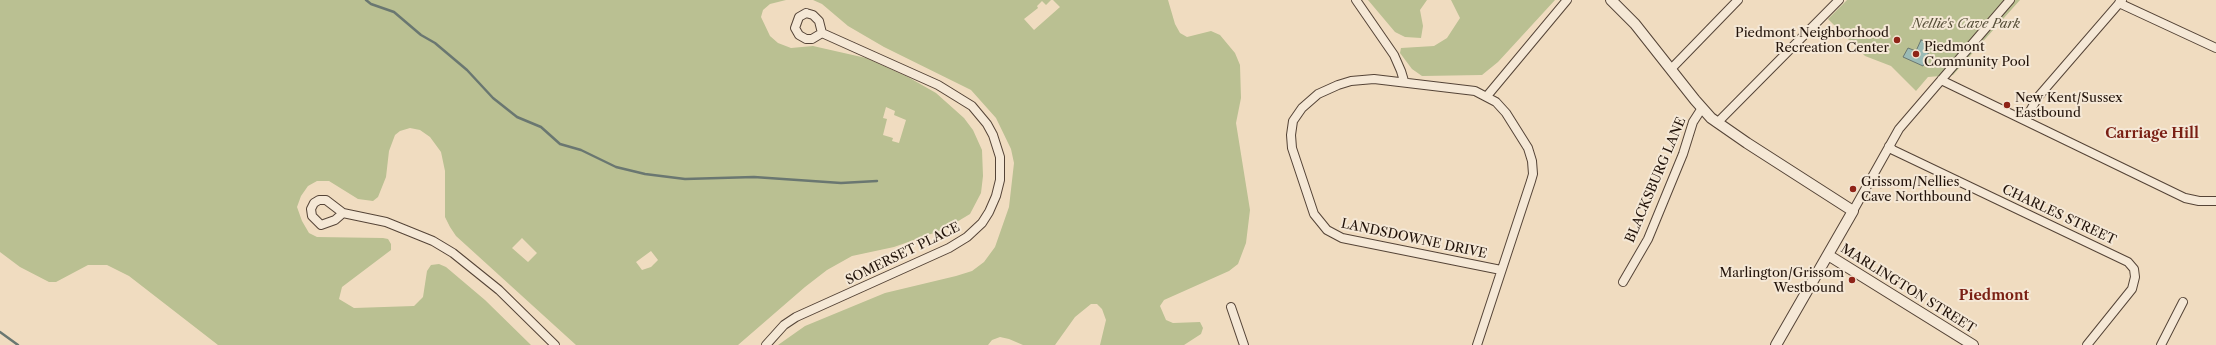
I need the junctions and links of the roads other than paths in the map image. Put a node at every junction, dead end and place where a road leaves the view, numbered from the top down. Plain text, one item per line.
1 (1356, 0) edge
2 (1567, 0) edge
3 (1611, 0) edge
4 (1738, 0) edge
5 (1839, 0) edge
6 (2010, 0) edge
7 (2121, 2) edge
8 (822, 33) dead end
9 (2216, 48) edge
10 (1671, 69) junction
11 (1941, 80) junction
12 (1404, 81) junction
13 (1487, 96) junction
14 (1702, 108) junction
15 (2025, 120) junction
16 (1717, 123) junction
17 (1889, 146) junction
18 (2216, 201) edge
19 (1853, 211) junction
20 (343, 213) dead end
21 (1828, 255) junction
22 (1501, 270) junction
23 (1623, 282) dead end
24 (2183, 302) dead end
25 (1231, 307) dead end
26 (555, 345) edge
27 (766, 345) edge
28 (1244, 345) edge
29 (1477, 345) edge
30 (1776, 345) edge
31 (1973, 345) edge
32 (2087, 345) edge
33 (2161, 345) edge

1 - 12 street
2 - 13 street
3 - 10 street
4 - 10 street
5 - 16 street
6 - 11 street
7 - 9 street
7 - 15 street
8 - 27 street, SOMERSET PLACE
10 - 14 street
11 - 15 street
11 - 17 street
12 - 13 street, LANDSDOWNE DRIVE
12 - 22 street, LANDSDOWNE DRIVE
13 - 22 street
14 - 16 street
14 - 23 street, BLACKSBURG LANE
15 - 18 street
16 - 19 street
17 - 19 street
17 - 32 street, CHARLES STREET
19 - 21 street
20 - 26 street
21 - 30 street
21 - 31 street, MARLINGTON STREET
22 - 29 street
24 - 33 street
25 - 28 street

